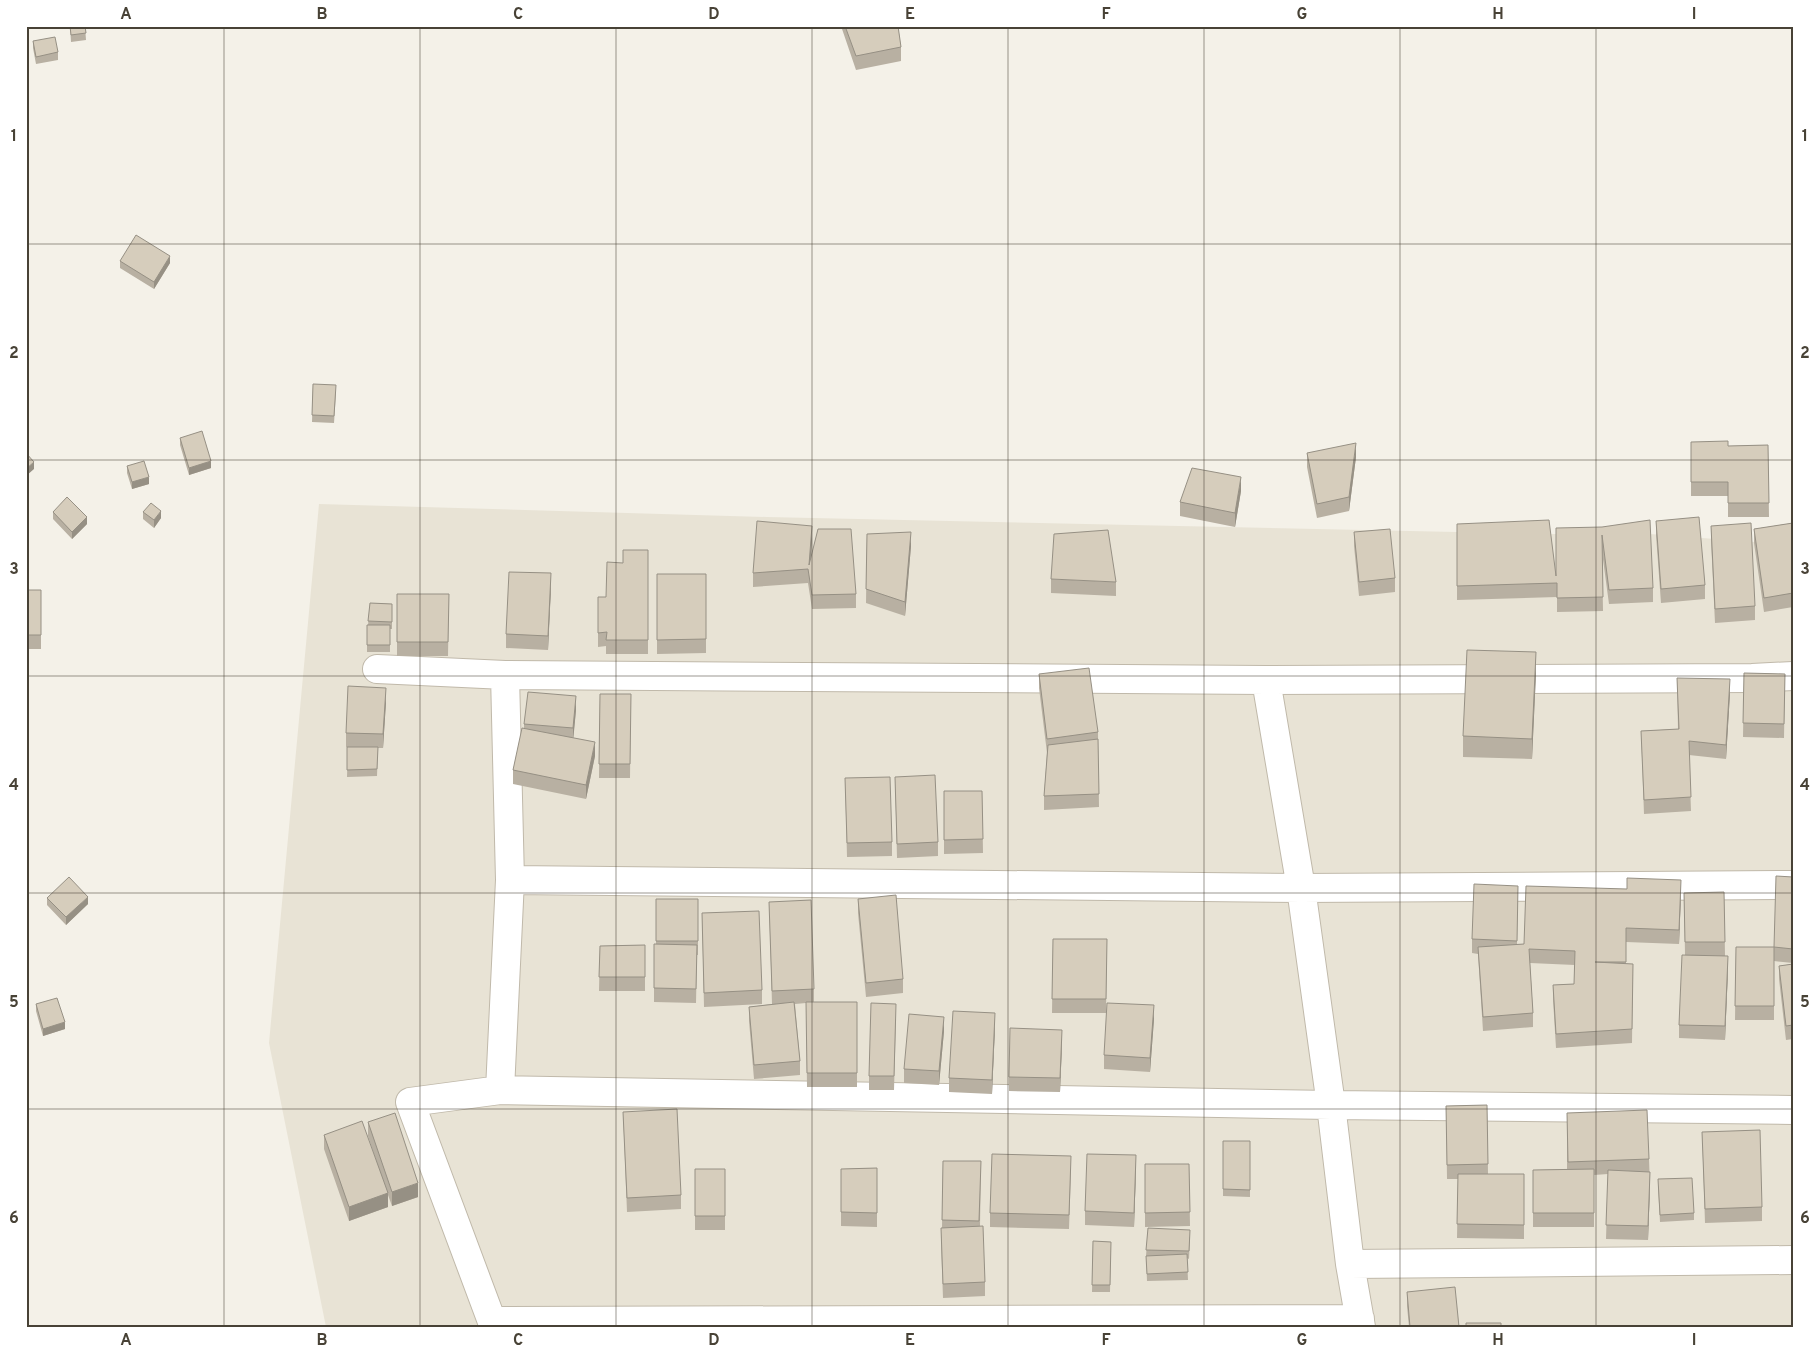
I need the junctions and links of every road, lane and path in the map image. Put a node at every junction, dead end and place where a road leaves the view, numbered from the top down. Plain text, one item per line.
1 (377, 669) dead end
2 (505, 675) junction
3 (1793, 676) edge
4 (1266, 680) junction
5 (510, 880) junction
6 (1793, 885) edge
7 (1301, 888) junction
8 (500, 1090) junction
9 (1331, 1104) junction
10 (1793, 1110) edge
11 (1793, 1260) edge
12 (1350, 1264) junction
13 (1360, 1323) edge
14 (493, 1324) edge

1 - 2 street
2 - 4 street
2 - 5 street
3 - 4 street
4 - 7 street
5 - 7 street
5 - 8 street
6 - 7 street
7 - 9 street
8 - 9 street
8 - 14 street
9 - 10 street
9 - 12 street
11 - 12 street
12 - 13 street
13 - 14 street

